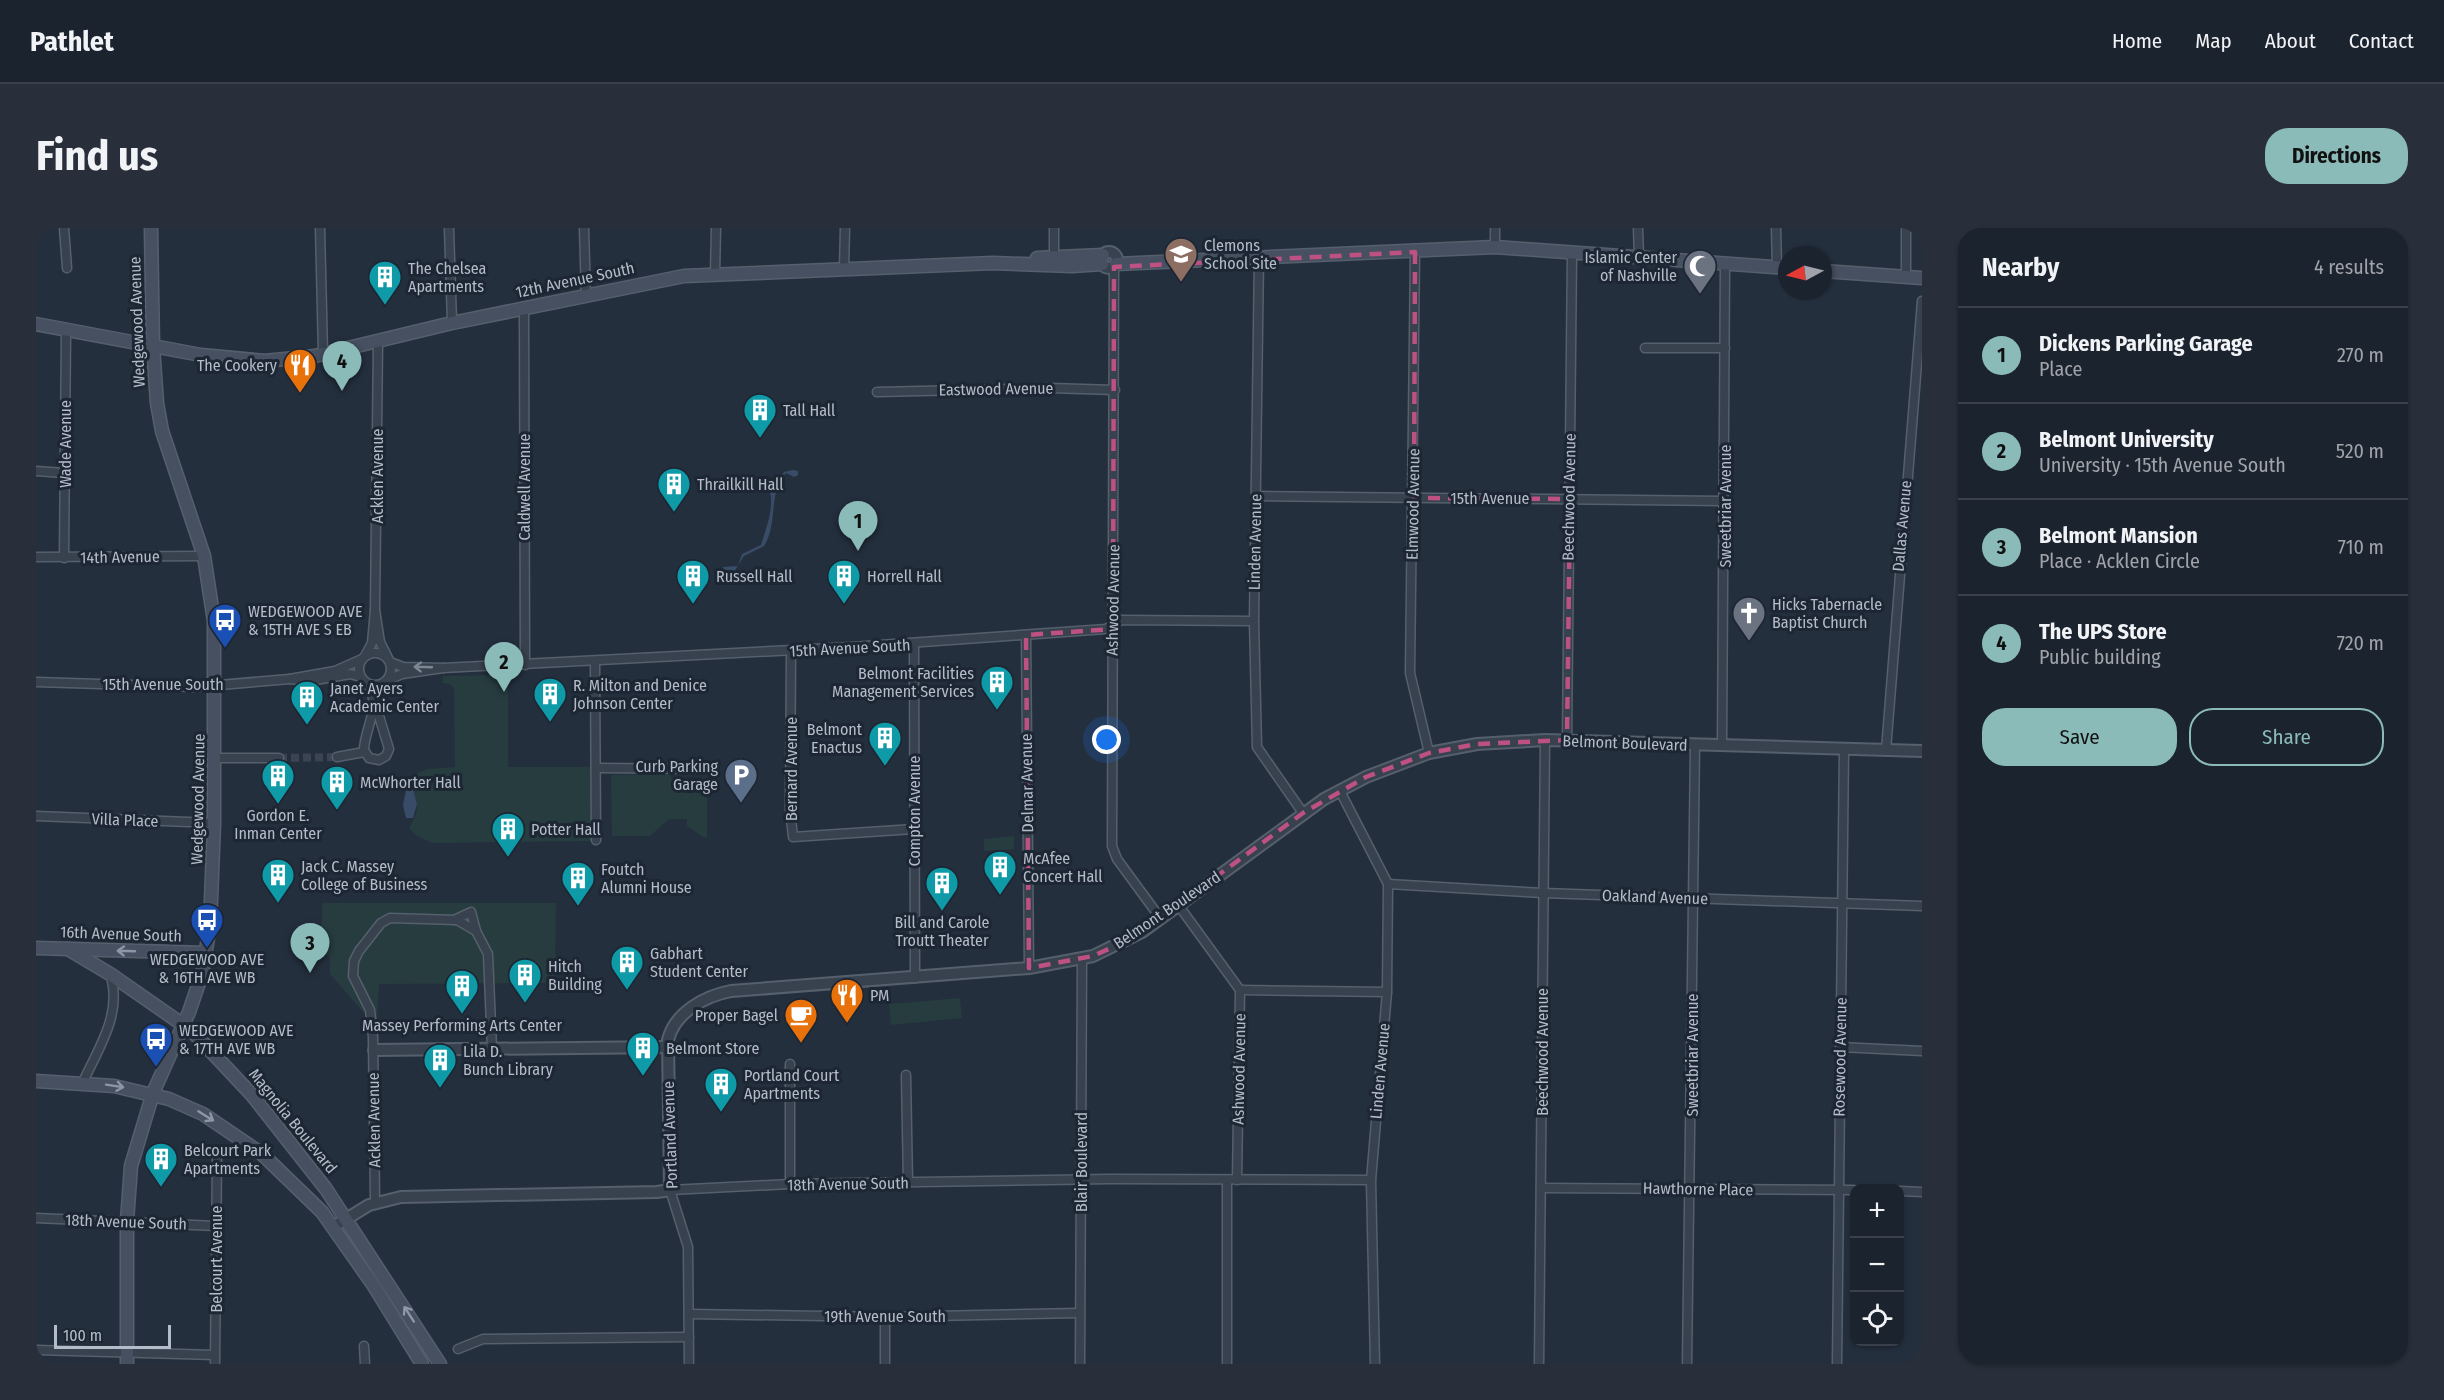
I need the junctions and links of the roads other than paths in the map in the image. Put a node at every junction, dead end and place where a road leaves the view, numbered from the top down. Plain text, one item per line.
1 (64, 228) edge
2 (151, 228) edge
3 (320, 228) edge
4 (449, 228) edge
5 (584, 228) edge
6 (716, 228) edge
7 (845, 228) edge
8 (1054, 228) edge
9 (1496, 228) edge
10 (1638, 228) edge
11 (1776, 228) edge
12 (1906, 228) edge
13 (1779, 246) edge
14 (1495, 247) junction
15 (1415, 252) junction
16 (1572, 253) junction
17 (1054, 256) junction
18 (1259, 256) junction
19 (1639, 257) junction
20 (1110, 261) junction
21 (1022, 262) junction
22 (1725, 265) junction
23 (67, 268) dead end
24 (1778, 268) edge
25 (844, 269) junction
26 (1832, 272) edge
27 (715, 273) junction
28 (1906, 277) junction
29 (1922, 278) edge
30 (586, 296) junction
31 (1922, 301) edge
32 (524, 308) junction
33 (452, 323) junction
34 (36, 324) edge
35 (66, 330) junction
36 (378, 342) junction
37 (153, 347) junction
38 (1645, 348) dead end
39 (1725, 348) junction
40 (323, 354) junction
41 (1115, 390) junction
42 (877, 392) dead end
43 (36, 471) edge
44 (64, 473) junction
45 (1256, 496) junction
46 (1414, 498) junction
47 (1570, 499) junction
48 (1724, 501) junction
49 (204, 556) junction
50 (36, 557) edge
51 (64, 558) junction
52 (375, 610) junction
53 (1254, 621) junction
54 (1113, 625) junction
55 (1026, 635) junction
56 (914, 644) junction
57 (790, 651) junction
58 (364, 657) junction
59 (388, 660) junction
60 (595, 663) junction
61 (525, 665) junction
62 (443, 668) junction
63 (290, 679) junction
64 (362, 679) junction
65 (386, 681) junction
66 (36, 682) edge
67 (216, 686) junction
68 (1545, 740) junction
69 (1567, 740) junction
70 (1695, 746) junction
71 (388, 747) junction
72 (1722, 747) junction
73 (364, 748) junction
74 (1844, 749) junction
75 (1886, 750) junction
76 (1922, 752) edge
77 (1430, 753) junction
78 (337, 757) tunnel mouth
79 (215, 758) junction
80 (279, 758) tunnel mouth
81 (596, 768) junction
82 (709, 769) dead end
83 (1340, 790) junction
84 (1303, 813) junction
85 (36, 816) edge
86 (214, 823) junction
87 (914, 829) junction
88 (596, 840) dead end
89 (1388, 884) junction
90 (1544, 893) junction
91 (1693, 899) junction
92 (1842, 903) junction
93 (1179, 906) junction
94 (1922, 906) edge
95 (1161, 919) junction
96 (36, 948) edge
97 (69, 949) junction
98 (206, 953) junction
99 (1082, 959) junction
100 (1029, 968) junction
101 (110, 974) junction
102 (915, 978) junction
103 (1240, 990) junction
104 (1387, 992) junction
105 (183, 1026) junction
106 (668, 1047) junction
107 (1840, 1047) junction
108 (492, 1049) junction
109 (374, 1050) junction
110 (1922, 1051) edge
111 (790, 1064) dead end
112 (906, 1075) dead end
113 (36, 1081) edge
114 (83, 1082) junction
115 (153, 1094) junction
116 (217, 1154) dead end
117 (1081, 1180) junction
118 (1227, 1180) junction
119 (1237, 1180) junction
120 (1371, 1180) junction
121 (908, 1183) junction
122 (790, 1184) junction
123 (1541, 1188) junction
124 (670, 1190) junction
125 (1691, 1190) junction
126 (1838, 1190) junction
127 (1850, 1190) edge
128 (1904, 1191) edge
129 (1922, 1192) edge
130 (375, 1202) junction
131 (36, 1218) edge
132 (347, 1219) junction
133 (127, 1221) junction
134 (216, 1226) junction
135 (333, 1227) junction
136 (1080, 1313) junction
137 (690, 1314) junction
138 (885, 1317) junction
139 (689, 1336) junction
140 (364, 1346) dead end
141 (458, 1349) dead end
142 (36, 1350) edge
143 (127, 1358) edge
144 (215, 1359) edge
145 (365, 1364) edge
146 (422, 1364) edge
147 (440, 1364) edge
148 (689, 1364) edge
149 (885, 1364) edge
150 (1080, 1364) edge
151 (1227, 1364) edge
152 (1375, 1364) edge
153 (1539, 1364) edge
154 (1688, 1364) edge
155 (1837, 1364) edge

1 - 23 street
2 - 37 main road, Wedgewood Avenue
3 - 40 street
4 - 33 street
5 - 30 street
6 - 27 street
7 - 25 street
8 - 17 street
9 - 14 street
10 - 19 street
11 - 13 street
12 - 28 street
14 - 15 main road, 12th Avenue South
14 - 16 main road, 12th Avenue South
15 - 18 main road, 12th Avenue South
15 - 46 street, Elmwood Avenue
16 - 19 main road, 12th Avenue South
16 - 47 street, Beechwood Avenue
17 - 20 main road, 12th Avenue South
17 - 21 main road, 12th Avenue South
18 - 20 main road, 12th Avenue South
18 - 45 street, Linden Avenue
19 - 22 main road, 12th Avenue South
20 - 21 main road, 12th Avenue South
20 - 41 street, Ashwood Avenue
21 - 25 main road, 12th Avenue South
22 - 24 main road, 12th Avenue South
22 - 39 street, Sweetbriar Avenue
25 - 27 main road, 12th Avenue South
26 - 28 main road
27 - 30 main road, 12th Avenue South
28 - 29 main road
30 - 32 main road, 12th Avenue South
31 - 75 street, Dallas Avenue
32 - 33 main road, 12th Avenue South
32 - 61 street, Caldwell Avenue
33 - 36 main road, 12th Avenue South
34 - 35 main road, 12th Avenue South
35 - 37 main road, 12th Avenue South
35 - 44 street, Wade Avenue
36 - 40 main road, 12th Avenue South
36 - 52 street, Acklen Avenue
37 - 40 main road, 12th Avenue South
37 - 49 main road, Wedgewood Avenue
38 - 39 street
39 - 48 street, Sweetbriar Avenue
41 - 42 street, Eastwood Avenue
41 - 54 street, Ashwood Avenue
43 - 44 street
44 - 51 street, Wade Avenue
45 - 46 street, 15th Avenue
45 - 53 street, Linden Avenue
46 - 47 street, 15th Avenue
46 - 77 street, Elmwood Avenue
47 - 48 street, 15th Avenue
47 - 69 street, Beechwood Avenue
48 - 72 street, Sweetbriar Avenue
49 - 51 street, 14th Avenue
49 - 67 main road, Wedgewood Avenue
50 - 51 street, 14th Avenue
52 - 58 street, Acklen Avenue
52 - 59 street, Acklen Avenue
53 - 54 street, 15th Avenue South
53 - 84 street, Linden Avenue
54 - 55 street, 15th Avenue South
54 - 95 street, Ashwood Avenue
55 - 56 street, 15th Avenue South
55 - 100 street, Delmar Avenue
56 - 57 street, 15th Avenue South
56 - 87 street, Compton Avenue
57 - 60 street, 15th Avenue South
57 - 87 street, Bernard Avenue
58 - 59 street
58 - 63 street, 15th Avenue South
58 - 64 street
62 -> 59 street, 15th Avenue South
59 - 65 street
60 - 61 street, 15th Avenue South
60 - 81 street
61 - 62 street, 15th Avenue South
62 - 65 street, 15th Avenue South
63 - 64 street, 15th Avenue South
63 - 67 street, 15th Avenue South
64 - 65 street
64 - 73 street
65 - 71 street
66 - 67 street, 15th Avenue South
67 - 79 main road, Wedgewood Avenue
68 - 69 street, Belmont Boulevard
68 - 77 street, Belmont Boulevard
68 - 90 street, Beechwood Avenue
69 - 70 street, Belmont Boulevard
70 - 72 street, Belmont Boulevard
70 - 91 street, Sweetbriar Avenue
71 - 73 street
71 - 73 street
72 - 74 street, Belmont Boulevard
73 - 78 street
74 - 75 street, Belmont Boulevard
74 - 92 street, Rosewood Avenue
75 - 76 street, Belmont Boulevard
77 - 83 street, Belmont Boulevard
79 - 80 street
79 - 86 main road, Wedgewood Avenue
81 - 82 street
81 - 88 street
83 - 84 street, Belmont Boulevard
83 - 89 street, Linden Avenue
84 - 93 street, Belmont Boulevard
85 - 86 street, Villa Place
86 - 98 main road, Wedgewood Avenue
87 - 102 street, Compton Avenue
89 - 90 street, Oakland Avenue
89 - 104 street, Linden Avenue
90 - 91 street, Oakland Avenue
90 - 123 street, Beechwood Avenue
91 - 92 street, Oakland Avenue
91 - 125 street, Sweetbriar Avenue
92 - 94 street, Oakland Avenue
92 - 107 street, Rosewood Avenue
93 - 95 street, Belmont Boulevard
93 - 103 street, Ashwood Avenue
95 - 99 street, Belmont Boulevard
96 - 97 main road, 16th Avenue South
98 -> 97 main road, 16th Avenue South
97 - 101 main road, Magnolia Boulevard
98 - 105 main road, Wedgewood Avenue
99 - 100 street, Belmont Boulevard
99 - 117 street, Blair Boulevard
100 - 102 street, Belmont Boulevard
101 - 105 main road, Magnolia Boulevard
101 - 114 street
102 - 106 street, Belmont Boulevard
103 - 104 street
103 - 119 street, Ashwood Avenue
104 - 120 street, Linden Avenue
105 - 115 main road, Wedgewood Avenue
105 - 132 main road, Magnolia Boulevard
106 - 108 street
106 - 124 street, Portland Avenue
107 - 110 street
107 - 126 street, Rosewood Avenue
108 - 109 street
108 - 109 street, Acklen Avenue
109 - 130 street, Acklen Avenue
111 - 122 street
112 - 121 street
113 - 114 main road
114 -> 115 main road
115 - 133 main road, Wedgewood Avenue
115 -> 135 main road
116 - 134 street, Belcourt Avenue
117 - 118 street, 18th Avenue South
117 - 121 street, 18th Avenue South
117 - 136 street, Blair Boulevard
118 - 119 street, 18th Avenue South
118 - 151 street
119 - 120 street, 18th Avenue South
120 - 152 street, Linden Avenue
121 - 122 street, 18th Avenue South
122 - 124 street, 18th Avenue South
123 - 125 street, Hawthorne Place
123 - 153 street, Beechwood Avenue
124 - 130 street, 18th Avenue South
124 - 137 street, Portland Avenue
125 - 126 street, Hawthorne Place
125 - 154 street, Sweetbriar Avenue
126 - 127 street, Hawthorne Place
126 - 155 street, Rosewood Avenue
128 - 129 street
130 - 132 street, 18th Avenue South
131 - 133 street, 18th Avenue South
132 - 135 street, 18th Avenue South
147 -> 132 main road, Magnolia Boulevard
133 - 134 street, 18th Avenue South
133 - 143 main road, Wedgewood Avenue
134 - 144 street, Belcourt Avenue
135 - 146 main road
136 - 138 street, 19th Avenue South
136 - 150 street, Blair Boulevard
137 - 138 street, 19th Avenue South
137 - 139 street, Portland Avenue
138 - 149 street
139 - 141 street
139 - 148 street, Portland Avenue
140 - 145 street
142 - 143 street
143 - 144 street

